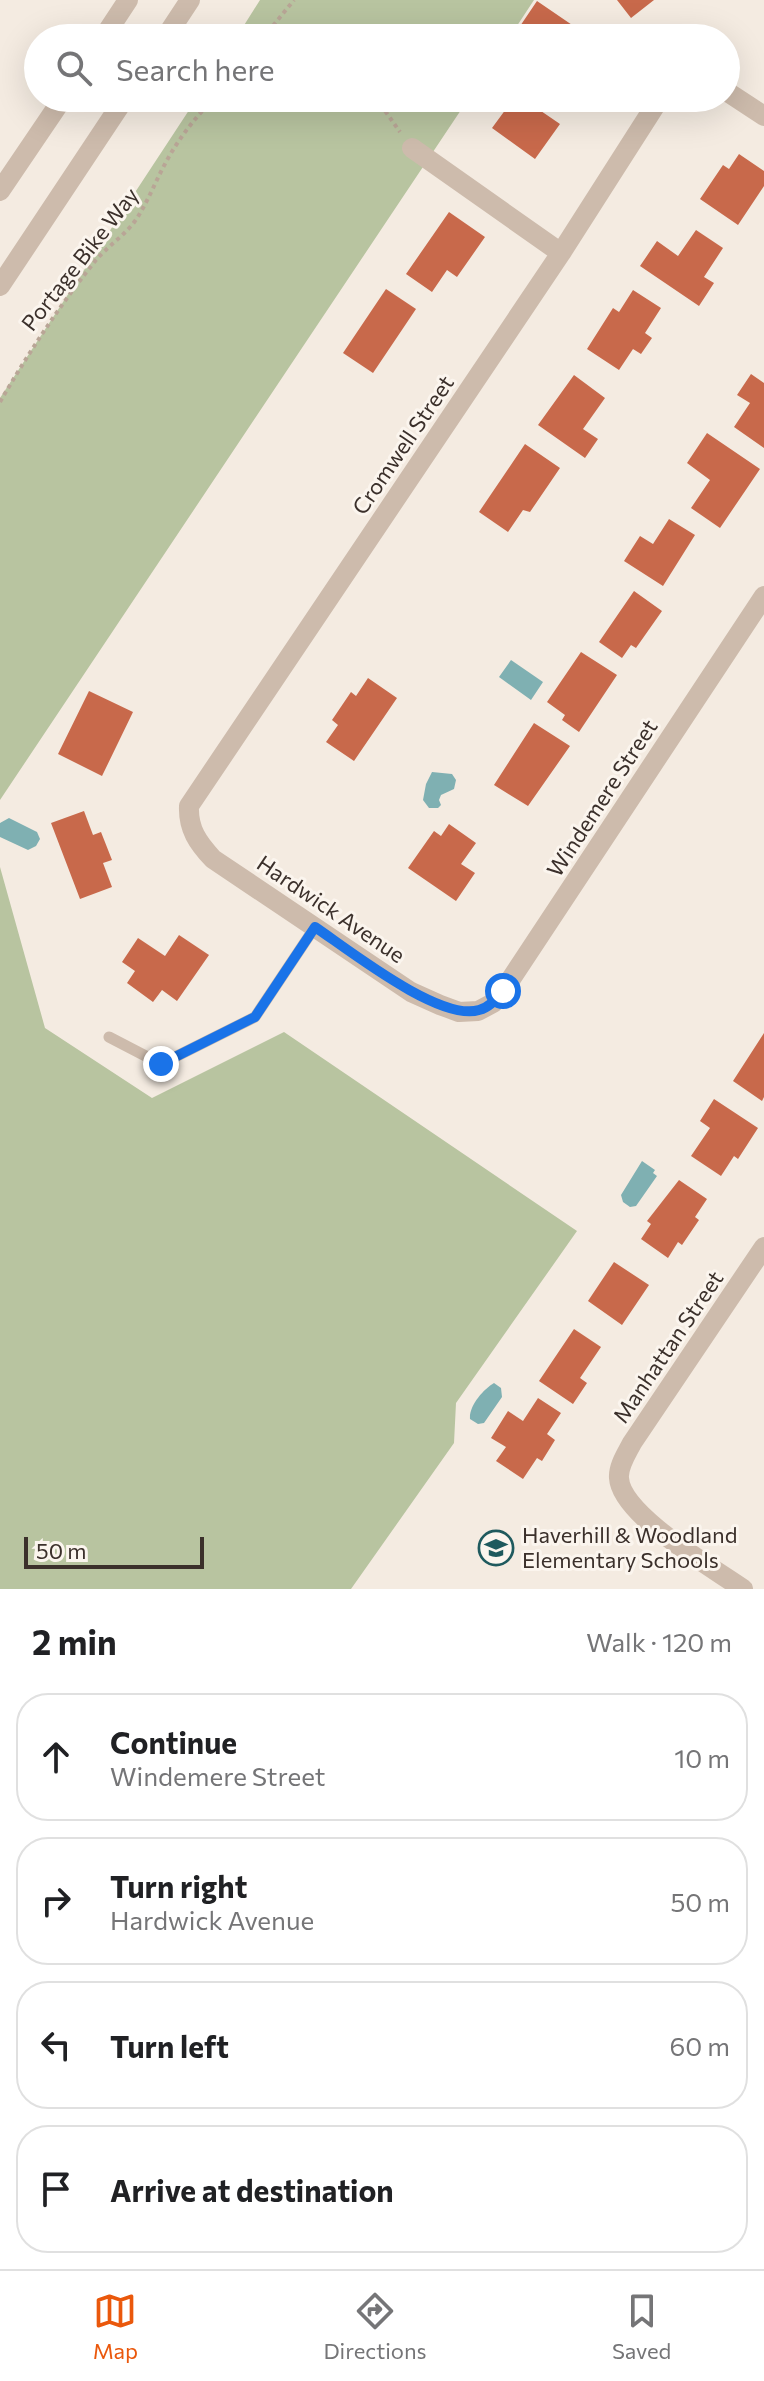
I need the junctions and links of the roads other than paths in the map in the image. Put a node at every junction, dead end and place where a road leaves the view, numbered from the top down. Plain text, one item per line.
1 (128, 0) edge
2 (190, 0) edge
3 (112, 24) edge
4 (174, 24) edge
5 (740, 100) edge
6 (54, 112) edge
7 (116, 112) edge
8 (651, 112) edge
9 (764, 116) edge
10 (412, 148) road end
11 (0, 191) edge
12 (561, 253) junction
13 (0, 286) edge
14 (764, 596) edge
15 (188, 818) joint
16 (315, 927) junction
17 (469, 1011) joint
18 (109, 1037) dead end
19 (764, 1247) edge
20 (743, 1589) edge

1 - 3 street
2 - 4 street
5 - 9 street
6 - 11 street
7 - 13 street
8 - 12 street, Cromwell Street
10 - 12 street
12 - 15 street, Cromwell Street
14 - 17 street, Windemere Street
15 - 16 street, Hardwick Avenue
16 - 17 street, Hardwick Avenue
16 - 18 lane
19 - 20 street, Manhattan Street

